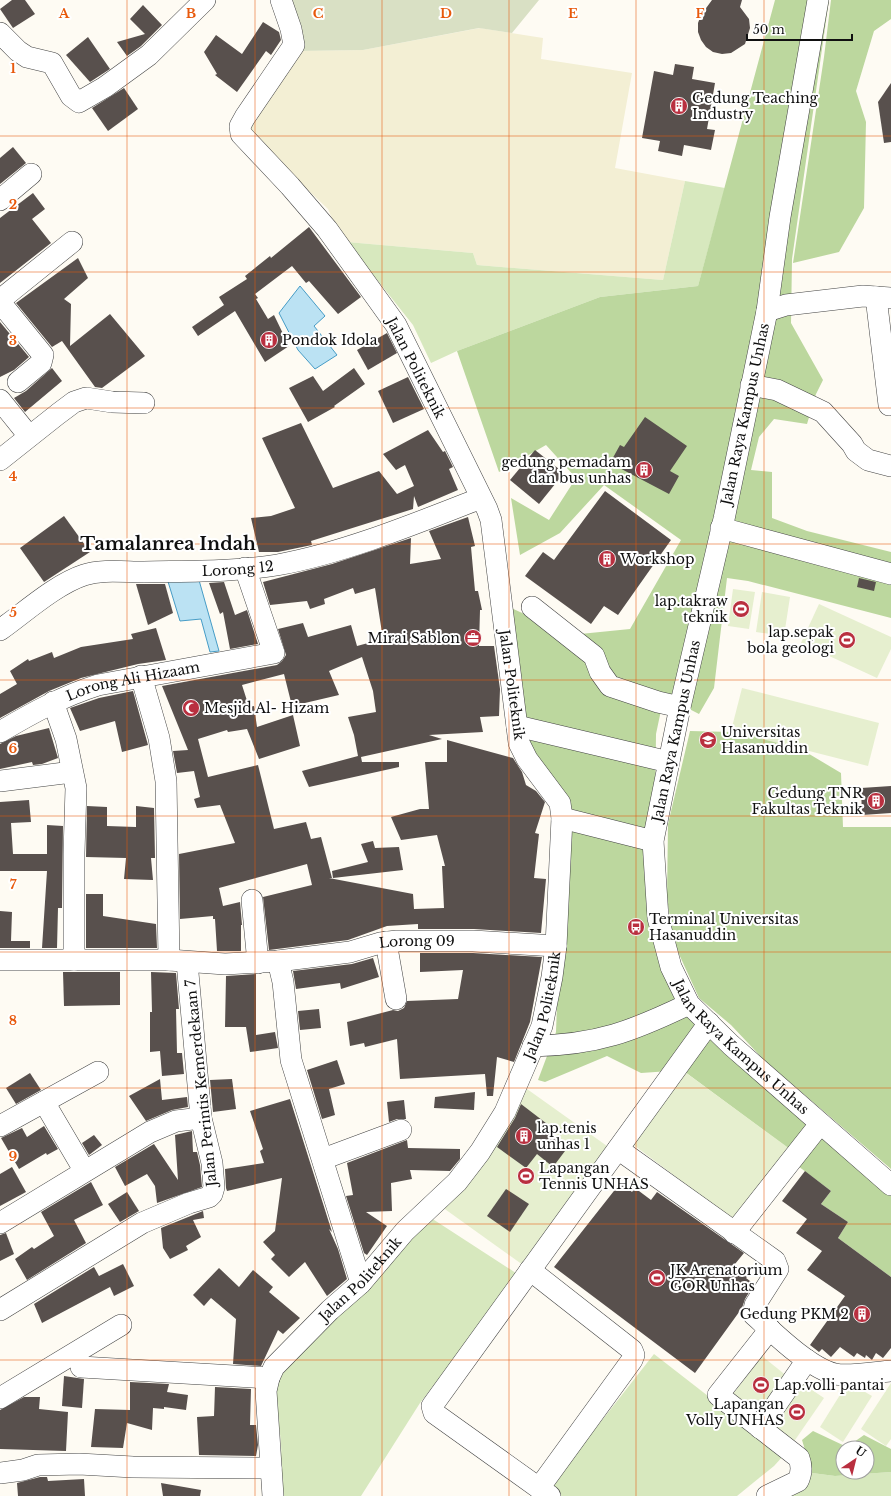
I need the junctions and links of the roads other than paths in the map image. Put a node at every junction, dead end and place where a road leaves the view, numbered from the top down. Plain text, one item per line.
1 (205, 0) edge
2 (281, 0) edge
3 (818, 0) edge
4 (0, 33) edge
5 (31, 174) dead end
6 (0, 200) edge
7 (72, 242) dead end
8 (884, 297) edge
9 (0, 301) edge
10 (767, 311) junction
11 (18, 382) dead end
12 (751, 385) junction
13 (0, 400) edge
14 (144, 403) dead end
15 (889, 405) dead end
16 (29, 436) junction
17 (0, 460) edge
18 (891, 466) edge
19 (481, 498) junction
20 (721, 528) junction
21 (245, 568) junction
22 (891, 574) edge
23 (532, 607) dead end
24 (0, 630) edge
25 (141, 676) junction
26 (53, 702) junction
27 (680, 707) junction
28 (524, 728) junction
29 (0, 732) edge
30 (669, 762) junction
31 (72, 772) junction
32 (0, 781) edge
33 (562, 818) junction
34 (653, 841) junction
35 (252, 900) dead end
36 (386, 942) junction
37 (556, 946) junction
38 (0, 960) edge
39 (74, 960) junction
40 (178, 961) junction
41 (278, 961) junction
42 (258, 962) junction
43 (396, 999) dead end
44 (689, 1004) junction
45 (709, 1023) junction
46 (533, 1046) junction
47 (98, 1072) dead end
48 (44, 1102) junction
49 (201, 1118) junction
50 (820, 1124) junction
51 (0, 1126) edge
52 (401, 1130) dead end
53 (618, 1149) junction
54 (324, 1159) junction
55 (84, 1170) junction
56 (891, 1185) edge
57 (0, 1223) edge
58 (734, 1233) junction
59 (530, 1270) junction
60 (361, 1282) junction
61 (0, 1310) edge
62 (120, 1325) dead end
63 (770, 1329) junction
64 (807, 1360) junction
65 (81, 1367) dead end
66 (891, 1371) edge
67 (268, 1378) junction
68 (0, 1398) edge
69 (760, 1428) junction
70 (271, 1468) junction
71 (0, 1473) edge
72 (545, 1492) edge
73 (273, 1496) edge
74 (767, 1496) edge

1 - 4 street
2 - 19 street, Jalan Politeknik
3 - 10 street, Jalan Raya Kampus Unhas
5 - 6 street
7 - 9 street
8 - 10 street
8 - 15 street
9 - 11 street
10 - 12 street, Jalan Raya Kampus Unhas
12 - 18 street
12 - 20 street, Jalan Raya Kampus Unhas
13 - 16 street
14 - 16 street
16 - 17 street
19 - 21 street, Lorong 12
19 - 28 street, Jalan Politeknik
20 - 22 street
20 - 27 street, Jalan Raya Kampus Unhas
21 - 24 street, Lorong 12
21 - 25 street, Lorong Ali Hizaam
23 - 27 street
25 - 26 street, Lorong Ali Hizaam
25 - 40 street
26 - 29 street, Lorong Ali Hizaam
26 - 31 street
27 - 30 street, Jalan Raya Kampus Unhas
28 - 30 street
28 - 33 street, Jalan Politeknik
30 - 34 street, Jalan Raya Kampus Unhas
31 - 32 street
31 - 39 street
33 - 34 street
33 - 37 street, Jalan Politeknik
34 - 44 street, Jalan Raya Kampus Unhas
35 - 42 street
36 - 37 street, Lorong 09
36 - 41 street, Lorong 09
36 - 43 street
37 - 46 street, Jalan Politeknik
38 - 39 street
39 - 40 street
40 - 42 street, Jalan Perintis Kemerdekaan 7
40 - 49 street, Jalan Perintis Kemerdekaan 7
41 - 42 street, Jalan Perintis Kemerdekaan 7
41 - 54 street
44 - 45 street, Jalan Raya Kampus Unhas
44 - 46 street
45 - 50 street, Jalan Raya Kampus Unhas
45 - 53 street
46 - 60 street, Jalan Politeknik
47 - 48 street
48 - 51 street
48 - 55 street
49 - 55 street
49 - 61 street, Jalan Perintis Kemerdekaan 7
50 - 56 street, Jalan Raya Kampus Unhas
50 - 58 street
52 - 54 street
53 - 58 street
53 - 59 street
54 - 60 street
55 - 57 street
58 - 63 street
59 - 72 street
59 - 72 street
60 - 67 street, Jalan Politeknik
62 - 68 street
63 - 64 street
63 - 69 street
64 - 66 street
64 - 69 street
65 - 67 street
67 - 70 street, Jalan Politeknik
69 - 74 street
70 - 71 street
70 - 73 street, Jalan Politeknik

